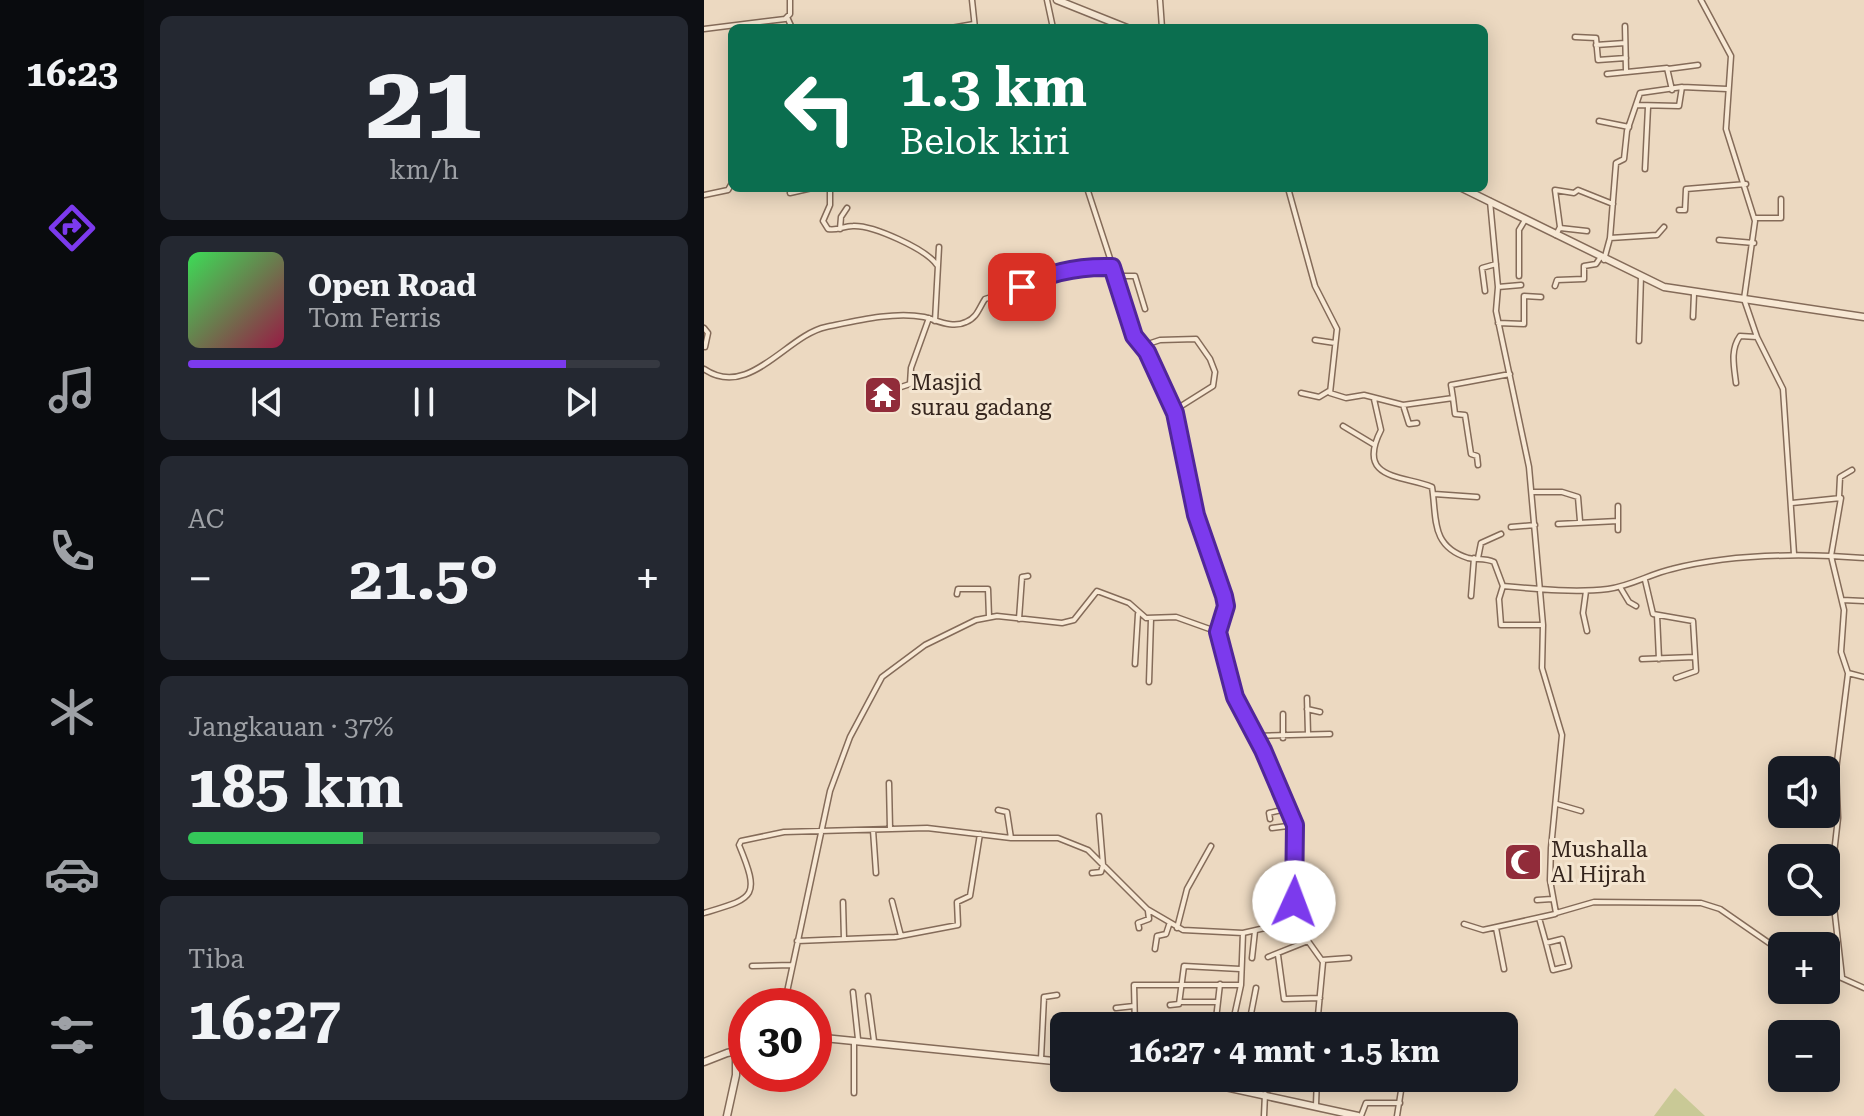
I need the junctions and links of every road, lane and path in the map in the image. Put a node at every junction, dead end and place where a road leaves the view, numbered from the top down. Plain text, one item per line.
1 (790, 0) edge
2 (972, 0) edge
3 (1047, 0) edge
4 (1057, 0) edge
5 (1160, 0) edge
6 (1701, 0) edge
7 (787, 17) junction
8 (739, 24) edge
9 (790, 24) edge
10 (974, 24) edge
11 (1052, 24) edge
12 (1117, 24) edge
13 (1162, 24) edge
14 (728, 26) edge
15 (1625, 26) dead end
16 (704, 29) edge
17 (1575, 37) dead end
18 (1625, 43) junction
19 (1596, 45) junction
20 (1626, 58) junction
21 (1698, 65) dead end
22 (1668, 69) junction
23 (1626, 71) junction
24 (1607, 74) dead end
25 (1682, 87) junction
26 (1727, 89) junction
27 (1672, 90) junction
28 (1637, 105) junction
29 (1648, 107) junction
30 (1599, 121) dead end
31 (1629, 127) junction
32 (1645, 169) dead end
33 (1746, 184) junction
34 (728, 190) edge
35 (794, 192) edge
36 (830, 192) edge
37 (1088, 192) edge
38 (1289, 192) edge
39 (1471, 192) edge
40 (790, 193) dead end
41 (704, 195) edge
42 (1781, 199) dead end
43 (1490, 201) junction
44 (1613, 204) junction
45 (847, 208) dead end
46 (1679, 210) dead end
47 (1755, 218) junction
48 (1525, 220) junction
49 (1664, 227) dead end
50 (840, 229) junction
51 (1558, 231) junction
52 (1587, 231) dead end
53 (1610, 238) junction
54 (1719, 240) dead end
55 (1754, 243) junction
56 (939, 247) dead end
57 (1602, 259) junction
58 (1496, 264) junction
59 (937, 265) junction
60 (1112, 267) junction
61 (1115, 276) junction
62 (1519, 276) dead end
63 (1641, 276) junction
64 (1521, 285) dead end
65 (1555, 286) dead end
66 (1498, 287) junction
67 (1485, 291) dead end
68 (1140, 292) junction
69 (1694, 294) junction
70 (1541, 297) dead end
71 (1132, 299) dead end
72 (1744, 299) junction
73 (1145, 309) dead end
74 (1693, 317) dead end
75 (1864, 317) edge
76 (929, 318) junction
77 (935, 321) junction
78 (1498, 323) junction
79 (704, 328) edge
80 (1757, 337) junction
81 (1315, 340) dead end
82 (1639, 341) dead end
83 (1139, 343) junction
84 (1335, 343) junction
85 (705, 347) edge
86 (704, 369) edge
87 (1510, 374) junction
88 (884, 381) dead end
89 (1736, 383) dead end
90 (1329, 391) junction
91 (1301, 393) dead end
92 (1453, 398) junction
93 (1374, 399) junction
94 (1403, 405) junction
95 (1175, 413) junction
96 (1417, 423) dead end
97 (1343, 426) dead end
98 (1373, 444) junction
99 (1478, 465) dead end
100 (1852, 470) dead end
101 (1532, 492) junction
102 (1434, 494) junction
103 (1477, 497) dead end
104 (1839, 497) junction
105 (1792, 503) junction
106 (1618, 506) dead end
107 (1580, 521) junction
108 (1618, 521) junction
109 (1558, 524) dead end
110 (1535, 525) junction
111 (1511, 527) dead end
112 (1618, 530) dead end
113 (1501, 534) dead end
114 (1794, 554) junction
115 (1831, 556) junction
116 (1476, 558) junction
117 (1864, 558) edge
118 (1028, 576) dead end
119 (1645, 580) junction
120 (1503, 586) junction
121 (1540, 587) junction
122 (1620, 587) junction
123 (1586, 591) junction
124 (957, 594) dead end
125 (1471, 596) dead end
126 (1842, 600) junction
127 (1864, 601) edge
128 (1636, 606) dead end
129 (1138, 614) junction
130 (1657, 615) junction
131 (989, 617) junction
132 (1019, 619) junction
133 (1151, 619) junction
134 (1543, 625) junction
135 (1587, 631) dead end
136 (1218, 632) junction
137 (1695, 657) junction
138 (1642, 659) dead end
139 (1659, 659) junction
140 (1135, 664) dead end
141 (1848, 673) junction
142 (1864, 677) edge
143 (1676, 678) dead end
144 (1149, 682) dead end
145 (1307, 698) dead end
146 (1307, 709) junction
147 (1320, 712) dead end
148 (1283, 714) dead end
149 (1308, 734) junction
150 (1330, 734) dead end
151 (1256, 736) junction
152 (1283, 738) junction
153 (889, 783) dead end
154 (1557, 804) junction
155 (1290, 808) junction
156 (998, 810) dead end
157 (1581, 811) dead end
158 (1099, 816) dead end
159 (1270, 819) dead end
160 (1295, 825) junction
161 (1272, 828) dead end
162 (890, 829) junction
163 (873, 830) junction
164 (821, 832) junction
165 (980, 834) junction
166 (1011, 838) junction
167 (1211, 846) dead end
168 (1103, 865) junction
169 (876, 873) dead end
170 (1092, 873) dead end
171 (1319, 876) dead end
172 (1294, 893) junction
173 (1552, 899) junction
174 (1537, 900) dead end
175 (892, 901) dead end
176 (843, 902) dead end
177 (1327, 903) dead end
178 (1296, 907) junction
179 (1147, 909) junction
180 (704, 913) edge
181 (1556, 913) junction
182 (1539, 918) junction
183 (1300, 920) junction
184 (1464, 924) dead end
185 (1169, 925) junction
186 (1139, 928) dead end
187 (1177, 928) junction
188 (1496, 928) junction
189 (1255, 931) junction
190 (1243, 933) junction
191 (901, 936) junction
192 (844, 939) junction
193 (797, 941) junction
194 (1308, 941) junction
195 (1768, 942) edge
196 (1546, 943) junction
197 (1155, 949) dead end
198 (1278, 955) junction
199 (1268, 957) dead end
200 (1252, 958) dead end
201 (1349, 958) dead end
202 (1322, 960) junction
203 (792, 965) junction
204 (752, 966) dead end
205 (1240, 969) junction
206 (1504, 969) dead end
207 (1842, 977) joint
208 (1220, 984) junction
209 (1241, 985) junction
210 (1180, 986) junction
211 (788, 988) edge
212 (1256, 988) dead end
213 (1864, 988) edge
214 (853, 992) dead end
215 (1057, 995) dead end
216 (868, 996) dead end
217 (1320, 998) junction
218 (1180, 1002) junction
219 (1217, 1002) junction
220 (1170, 1005) dead end
221 (1134, 1006) junction
222 (1116, 1008) dead end
223 (1134, 1012) edge
224 (1215, 1012) edge
225 (1235, 1012) edge
226 (1251, 1012) edge
227 (1318, 1012) edge
228 (832, 1038) edge
229 (856, 1039) junction
230 (874, 1041) junction
231 (727, 1053) edge
232 (1041, 1059) junction
233 (1050, 1060) edge
234 (704, 1062) edge
235 (731, 1092) edge
236 (1256, 1092) edge
237 (1314, 1092) edge
238 (1315, 1092) edge
239 (1401, 1092) edge
240 (854, 1093) dead end
241 (1265, 1094) junction
242 (1303, 1102) junction
243 (1400, 1103) junction
244 (1316, 1105) junction
245 (727, 1116) edge
246 (1264, 1116) edge
247 (1358, 1116) edge
248 (1397, 1116) edge

1 - 7 street
2 - 10 street
3 - 11 street
4 - 12 street
5 - 13 street
6 - 26 street
7 - 8 street
7 - 9 street
14 - 16 street
15 - 18 street
17 - 19 street
18 - 19 street
18 - 20 street
19 - 20 street
20 - 23 street
21 - 22 street
22 - 23 street
22 - 27 street
23 - 24 street
25 - 26 street
25 - 27 street
25 - 29 street
26 - 33 street
27 - 28 street
28 - 29 street
28 - 31 street
29 - 32 street
30 - 31 street
31 - 44 street
33 - 46 street
33 - 47 street
34 - 41 street
35 - 40 street
36 - 50 street
37 - 60 street
38 - 84 street
39 - 43 street
42 - 47 street
43 - 48 street
43 - 58 street
44 - 51 street
44 - 53 street
45 - 50 street
47 - 55 street
48 - 51 street
48 - 62 street
49 - 53 street
50 - 59 street
51 - 52 street
51 - 57 street
53 - 57 street
54 - 55 street
55 - 72 street
56 - 59 street
57 - 63 street
57 - 65 street
58 - 66 street
58 - 67 street
59 - 77 street
60 - 61 street
60 - 77 street
61 - 68 street
61 - 83 street
63 - 69 street
63 - 82 street
64 - 66 street
66 - 78 street
68 - 71 street
68 - 73 street
69 - 72 street
69 - 74 street
70 - 78 street
72 - 75 street
72 - 80 street
76 - 77 street
76 - 86 street
76 - 88 street
78 - 87 street
79 - 85 street
80 - 89 street
80 - 105 street
81 - 84 street
83 - 95 street
83 - 95 street
84 - 90 street
87 - 92 street
87 - 101 street
90 - 91 street
90 - 93 street
92 - 94 street
92 - 99 street
93 - 94 street
93 - 98 street
94 - 96 street
95 - 136 street
97 - 98 street
98 - 102 street
100 - 104 street
101 - 107 street
101 - 110 street
102 - 103 street
102 - 116 street
104 - 105 street
104 - 115 street
105 - 114 street
106 - 108 street
107 - 108 street
107 - 109 street
108 - 112 street
110 - 111 street
110 - 121 street
113 - 116 street
114 - 115 street
114 - 119 street
115 - 117 street
115 - 126 street
116 - 120 street
116 - 125 street
118 - 132 street
119 - 122 street
119 - 130 street
120 - 121 street
120 - 134 street
121 - 123 street
121 - 134 street
122 - 123 street
122 - 128 street
123 - 135 street
124 - 131 street
126 - 127 street
126 - 141 street
129 - 132 street
129 - 133 street
129 - 140 street
130 - 137 street
130 - 139 street
131 - 132 street
131 - 164 street
133 - 136 street
133 - 144 street
134 - 154 street
136 - 151 street
137 - 139 street
137 - 143 street
138 - 139 street
141 - 142 street
141 - 207 street
145 - 146 street
146 - 147 street
146 - 149 street
148 - 152 street
149 - 150 street
149 - 152 street
151 - 152 street
151 - 155 street
153 - 162 street
154 - 157 street
154 - 173 street
155 - 159 street
155 - 160 street
156 - 166 street
158 - 168 street
160 - 161 street
160 - 172 street
162 - 163 street
162 - 165 street
163 - 164 street
163 - 169 street
164 - 180 street
164 - 193 street
165 - 166 street
165 - 191 street
166 - 168 street
167 - 187 street
168 - 170 street
168 - 179 street
171 - 172 street
172 - 178 street
173 - 174 street
173 - 181 street
175 - 191 street
176 - 192 street
177 - 178 street
178 - 183 street
179 - 185 street
179 - 186 street
181 - 182 street
181 - 195 street
182 - 188 street
182 - 196 street
183 - 189 street
183 - 194 street
184 - 188 street
185 - 187 street
185 - 197 street
187 - 190 street
188 - 206 street
189 - 190 street
189 - 200 street
190 - 205 street
191 - 192 street
192 - 193 street
193 - 203 street
194 - 198 street
194 - 202 street
196 - 196 street
198 - 199 street
198 - 217 street
201 - 202 street
202 - 217 street
203 - 204 street
203 - 211 street
205 - 209 street
205 - 210 street
207 - 213 street
208 - 209 street
208 - 210 street
208 - 219 street
209 - 225 street
210 - 218 street
210 - 221 street
212 - 226 street
214 - 229 street
215 - 232 street
216 - 230 street
217 - 227 street
218 - 219 street
218 - 220 street
219 - 224 street
221 - 222 street
221 - 223 street
228 - 229 street
229 - 230 street
229 - 240 street
230 - 232 street
231 - 234 street
232 - 233 street
235 - 245 street
236 - 241 street
237 - 242 street
238 - 244 street
239 - 243 street
241 - 242 street
241 - 246 street
242 - 244 street
243 - 247 street
243 - 248 street
244 - 247 street

